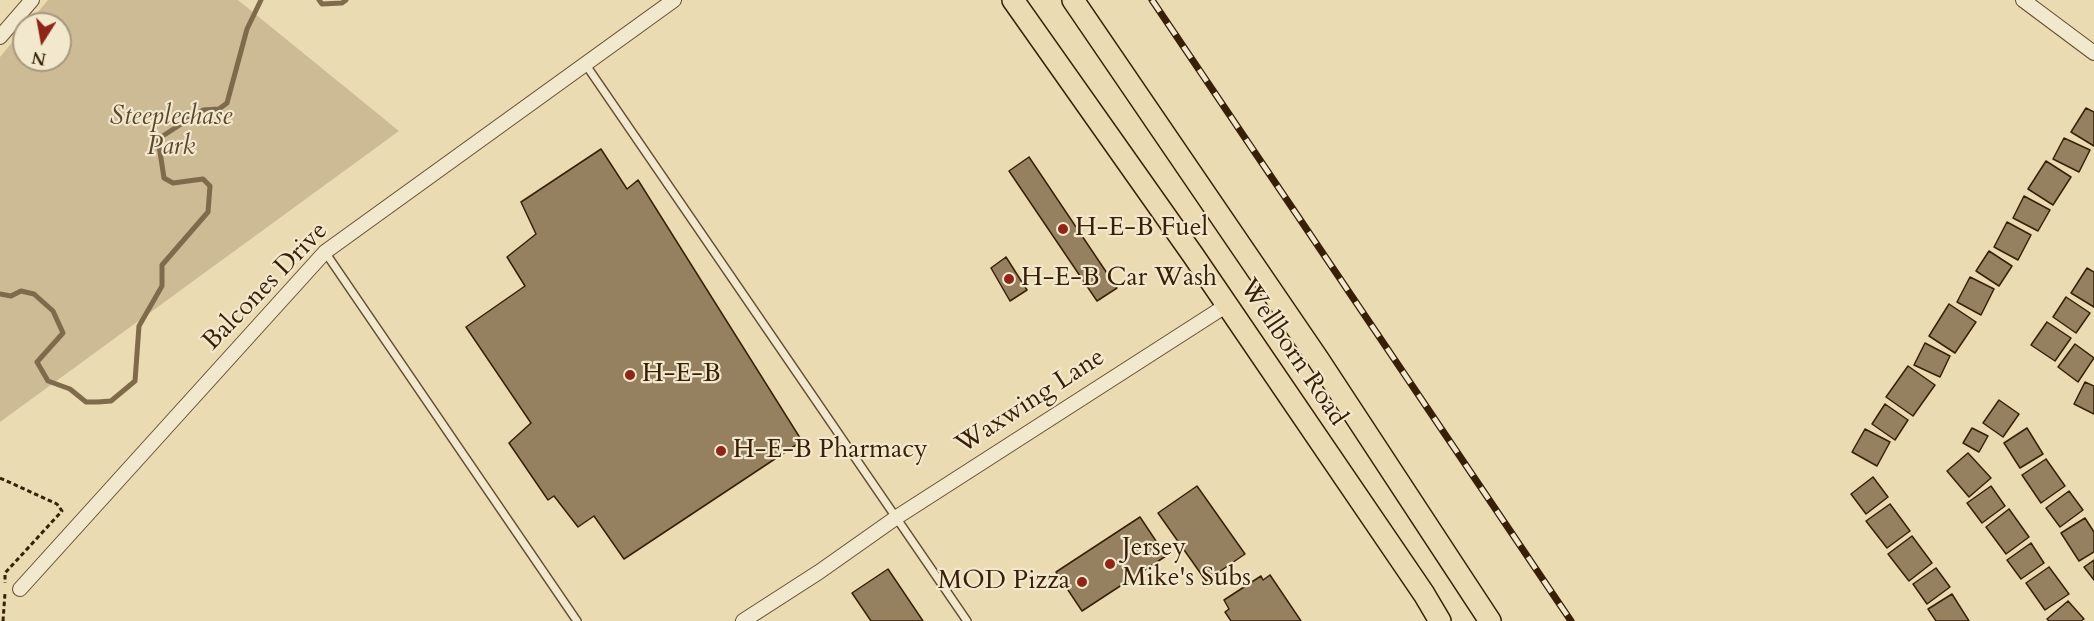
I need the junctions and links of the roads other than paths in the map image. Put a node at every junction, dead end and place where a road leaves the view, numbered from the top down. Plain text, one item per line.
1 (32, 0) edge
2 (674, 0) edge
3 (1013, 0) edge
4 (1073, 0) edge
5 (2023, 0) edge
6 (0, 37) edge
7 (2094, 53) edge
8 (586, 65) junction
9 (325, 252) junction
10 (1227, 305) junction
11 (897, 517) junction
12 (20, 589) dead end
13 (577, 621) edge
14 (743, 621) edge
15 (967, 621) edge
16 (1440, 621) edge
17 (1490, 621) edge

1 - 6 street
2 - 8 street, Balcones Drive
3 - 10 main road, Wellborn Road
4 - 17 main road, Wellborn Road
5 - 7 street
8 - 9 street, Balcones Drive
8 - 11 lane
9 - 12 street, Balcones Drive
9 - 13 lane
10 - 11 street, Waxwing Lane
10 - 16 main road, Wellborn Road
11 - 14 street, Waxwing Lane
11 - 15 lane

